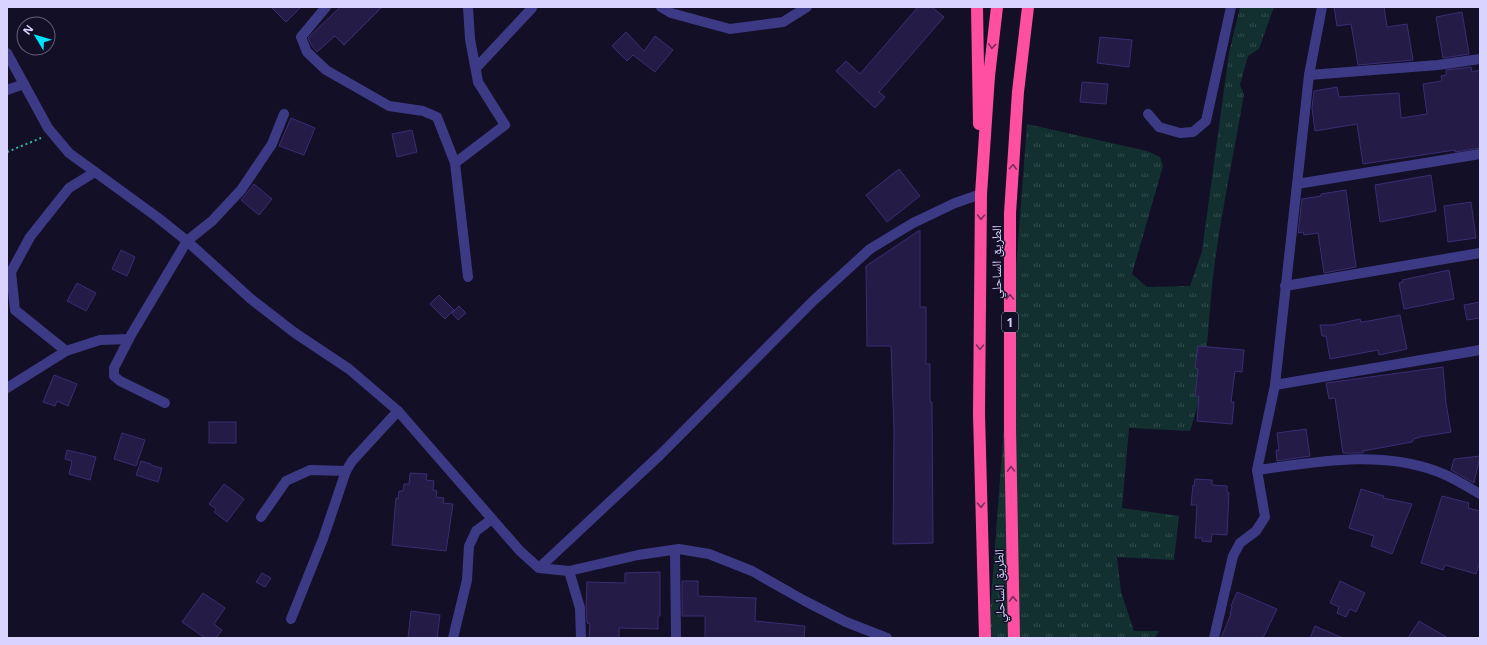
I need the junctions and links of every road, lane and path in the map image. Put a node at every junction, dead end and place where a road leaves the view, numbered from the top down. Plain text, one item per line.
1 (326, 7) edge
2 (468, 7) edge
3 (533, 7) edge
4 (661, 7) edge
5 (807, 7) edge
6 (977, 7) edge
7 (996, 7) edge
8 (1028, 7) edge
9 (1231, 7) edge
10 (1322, 7) edge
11 (7, 53) edge
12 (1480, 59) edge
13 (476, 68) junction
14 (1309, 75) junction
15 (24, 84) junction
16 (7, 90) edge
17 (284, 114) dead end
18 (1148, 114) dead end
19 (52, 133) junction
20 (7, 152) edge
21 (1480, 154) edge
22 (455, 162) junction
23 (95, 172) junction
24 (1297, 184) junction
25 (981, 194) junction
26 (187, 241) junction
27 (1480, 254) edge
28 (468, 277) dead end
29 (1285, 286) junction
30 (129, 339) junction
31 (1480, 350) edge
32 (66, 352) junction
33 (1274, 385) junction
34 (7, 388) edge
35 (165, 403) dead end
36 (398, 411) junction
37 (1257, 470) junction
38 (346, 471) junction
39 (1480, 494) edge
40 (261, 517) dead end
41 (492, 519) junction
42 (675, 550) junction
43 (539, 568) junction
44 (569, 571) junction
45 (291, 619) dead end
46 (453, 638) edge
47 (581, 638) edge
48 (676, 638) edge
49 (887, 638) edge
50 (985, 638) edge
51 (1014, 638) edge
52 (1214, 638) edge

1 - 22 street
2 - 13 street
3 - 13 street
4 - 5 street
6 - 25 highway
7 -> 25 highway, الطريق الساحلي
51 -> 8 highway, الطريق الساحلي / 1
9 - 18 street
10 - 14 street
11 - 15 street
12 - 14 street
13 - 22 street
14 - 24 street
15 - 16 street
15 - 19 street
17 - 26 street
19 - 20 path
19 - 23 street
21 - 24 street
22 - 28 street
23 - 26 street
23 - 32 street
24 - 29 street
25 - 43 street
25 -> 50 highway, الطريق الساحلي
26 - 30 street
26 - 36 street
27 - 29 street
29 - 33 street
30 - 32 street
30 - 35 street
31 - 33 street
32 - 34 street
33 - 37 street
36 - 38 street
36 - 41 street
37 - 39 street
37 - 52 street
38 - 40 street
38 - 45 street
41 - 43 street
41 - 46 street
42 - 44 street
42 - 48 street
42 - 49 street
43 - 44 street
44 - 47 street

